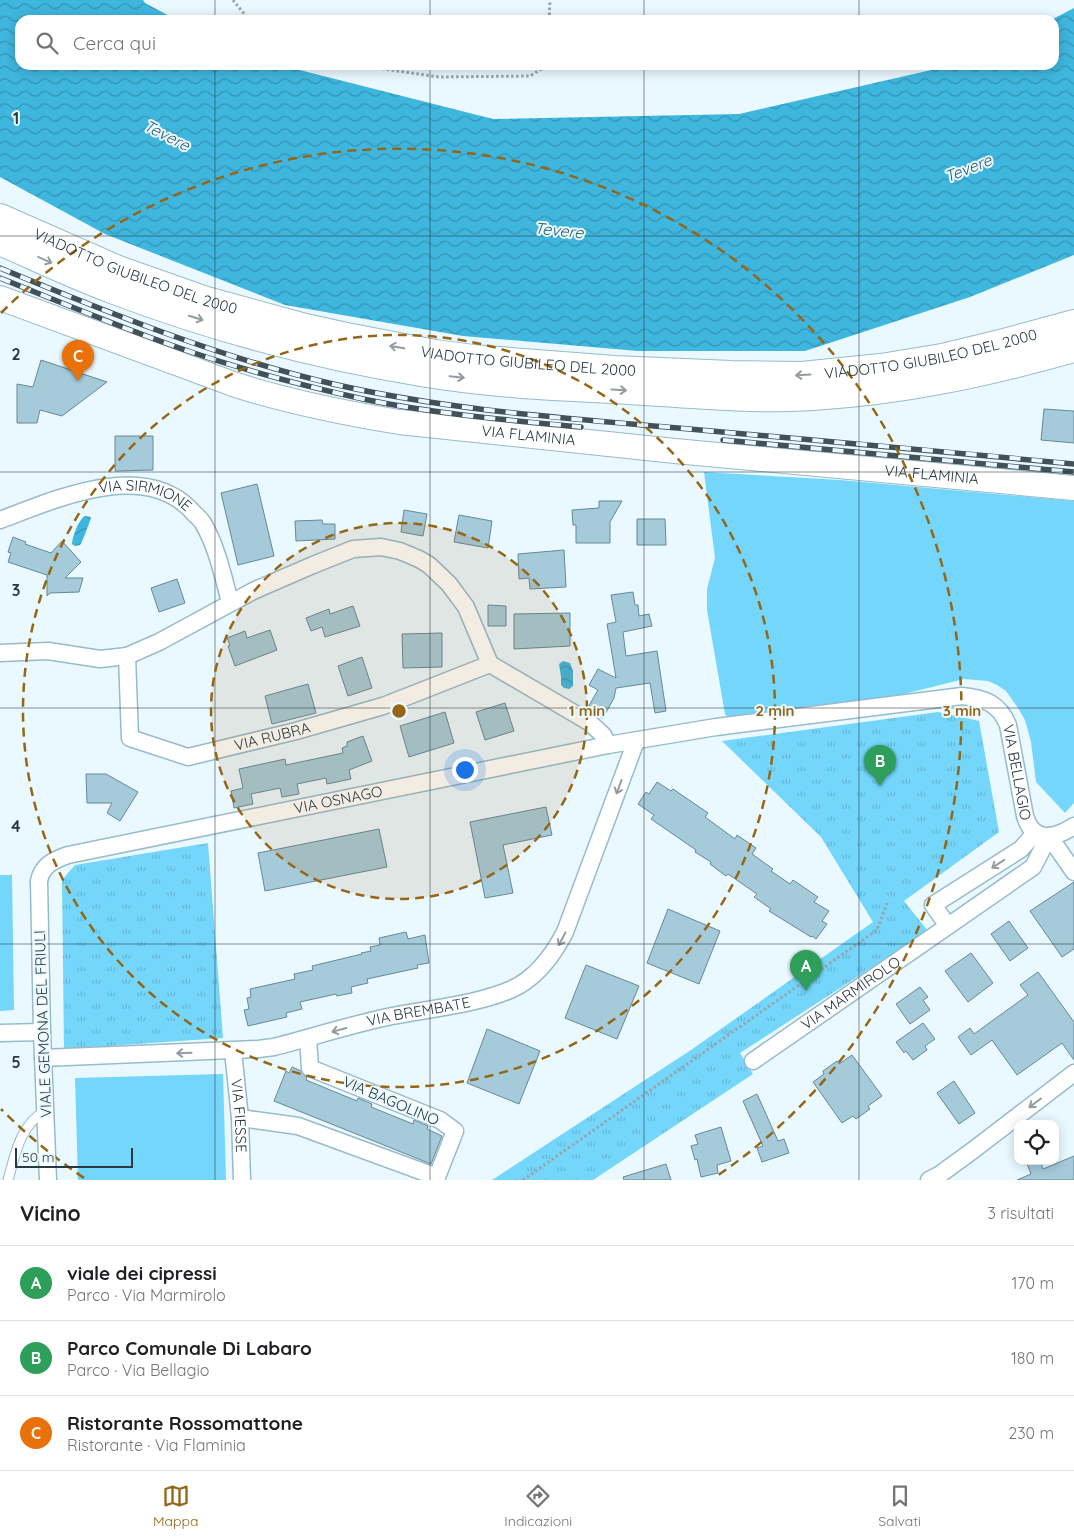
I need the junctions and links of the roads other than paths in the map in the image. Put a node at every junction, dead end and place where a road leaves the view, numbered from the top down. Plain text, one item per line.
1 (0, 218) edge
2 (0, 241) edge
3 (0, 298) edge
4 (1074, 324) edge
5 (1074, 348) edge
6 (1074, 488) edge
7 (0, 520) edge
8 (230, 602) junction
9 (0, 653) edge
10 (126, 656) junction
11 (490, 664) junction
12 (636, 741) junction
13 (608, 745) junction
14 (1074, 826) edge
15 (1042, 835) junction
16 (44, 869) joint
17 (1074, 872) edge
18 (948, 926) junction
19 (42, 1032) junction
20 (0, 1033) edge
21 (308, 1038) junction
22 (233, 1051) junction
23 (43, 1058) junction
24 (752, 1061) dead end
25 (1074, 1073) edge
26 (45, 1111) junction
27 (240, 1118) junction
28 (8, 1180) edge
29 (48, 1180) edge
30 (242, 1180) edge
31 (929, 1180) edge

4 -> 1 highway, VIADOTTO GIUBILEO DEL 2000
2 -> 5 highway, VIADOTTO GIUBILEO DEL 2000
3 - 6 street, VIA FLAMINIA
7 - 8 street, VIA SIRMIONE
8 - 10 street
8 - 11 street
9 - 10 street
10 - 11 street, VIA RUBRA
11 - 13 street
12 - 13 street, VIA OSNAGO
12 - 15 street, VIA BELLAGIO
12 -> 21 street, VIA BREMBATE
13 - 16 street, VIA OSNAGO
14 - 15 street, VIA BELLAGIO
15 - 17 street
15 - 18 street, VIA MARMIROLO
15 -> 18 street
16 - 19 street, VIALE GEMONA DEL FRIULI
18 - 24 street, VIA MARMIROLO
19 - 20 street
19 - 23 street, VIALE GEMONA DEL FRIULI
21 - 22 street, VIA BREMBATE
21 - 27 street, VIA BAGOLINO
22 -> 23 street, VIA BREMBATE
22 - 27 street, VIA FIESSE
23 - 26 street, VIALE GEMONA DEL FRIULI
25 -> 31 street
26 - 28 lane
26 - 29 street, VIALE GEMONA DEL FRIULI
27 - 30 street, VIA FIESSE

